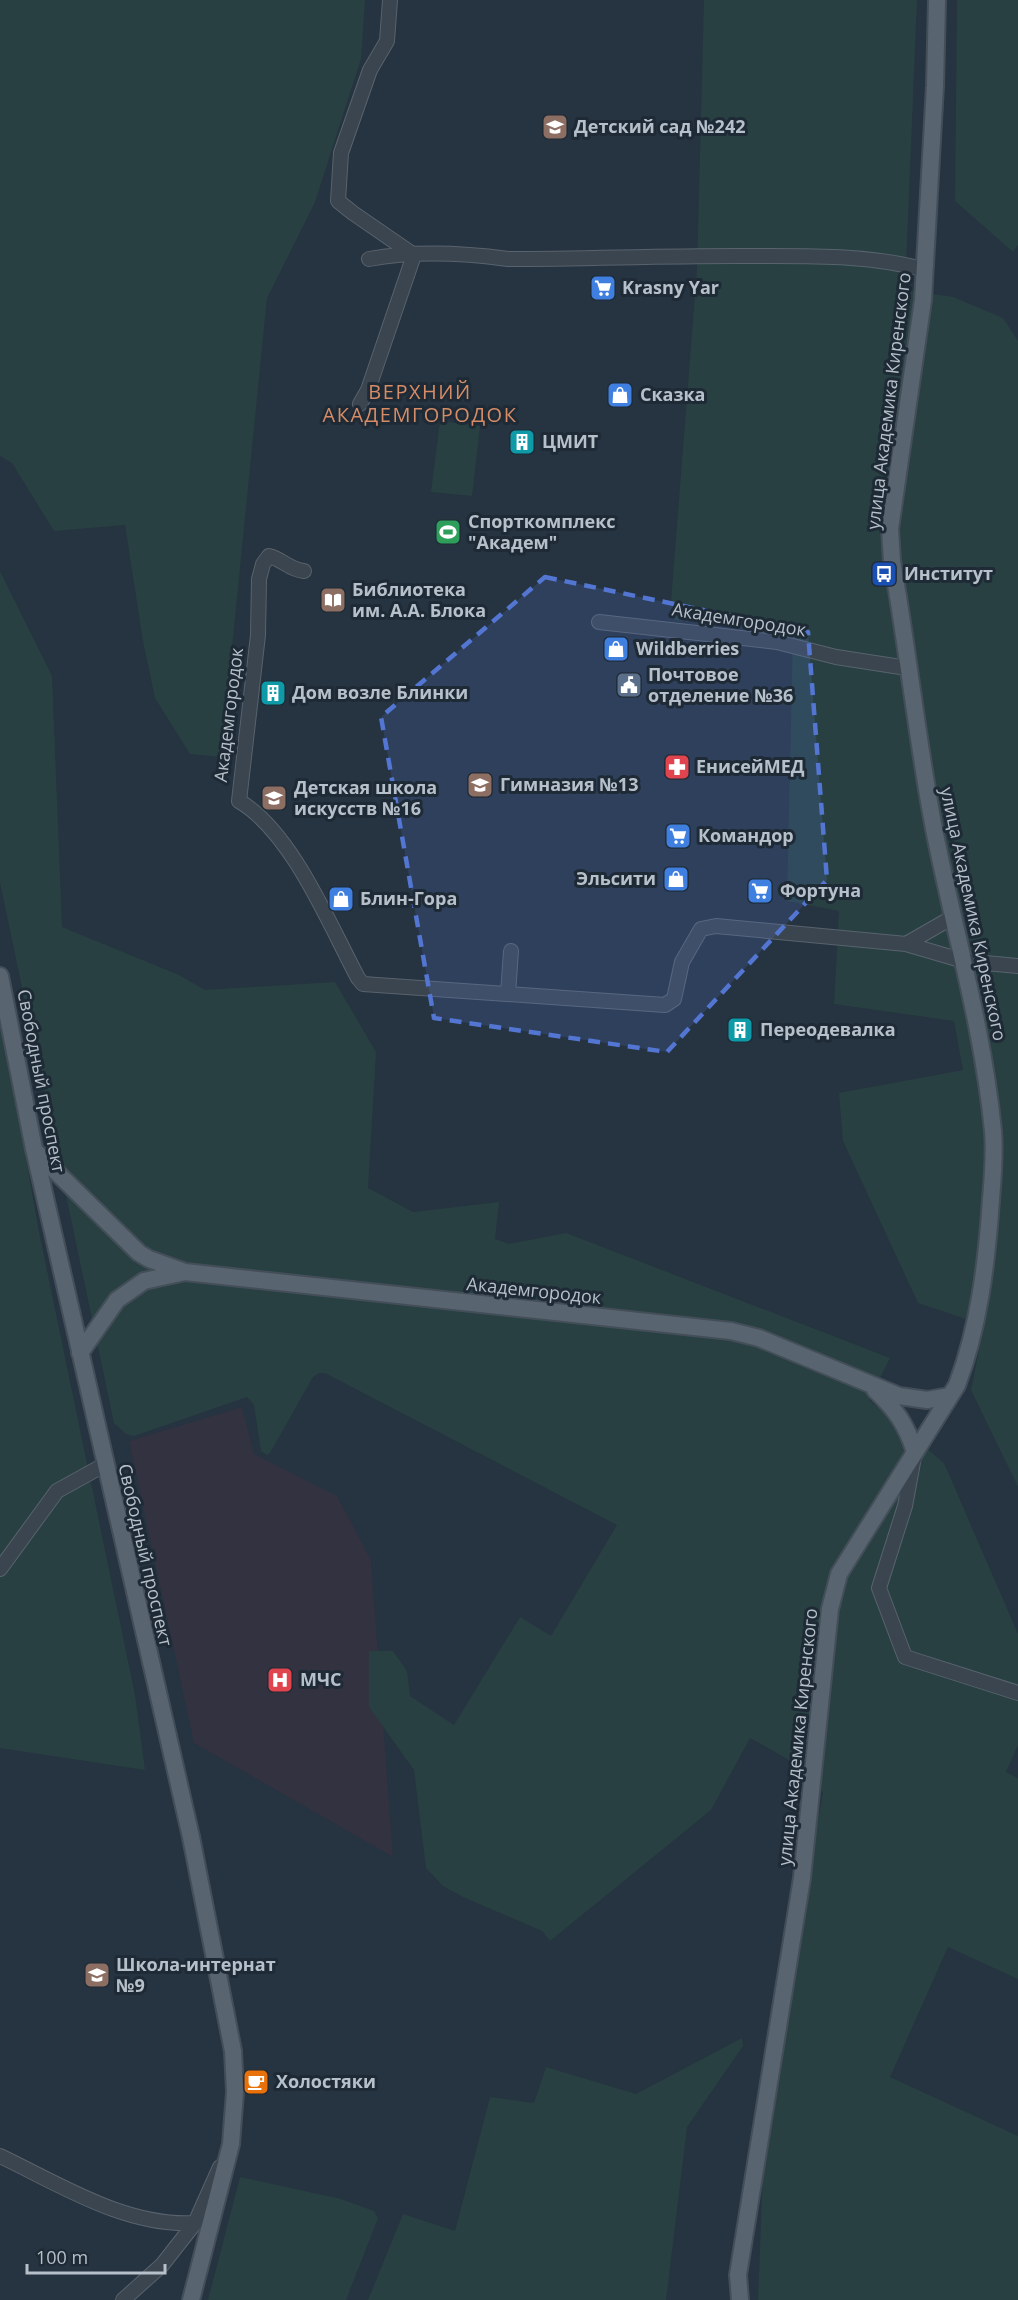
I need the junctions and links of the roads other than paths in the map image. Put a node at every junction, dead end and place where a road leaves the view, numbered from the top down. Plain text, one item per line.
1 (390, 0) edge
2 (937, 0) edge
3 (414, 255) junction
4 (369, 259) dead end
5 (926, 270) junction
6 (360, 404) dead end
7 (304, 571) dead end
8 (599, 622) dead end
9 (907, 668) junction
10 (953, 917) junction
11 (906, 944) junction
12 (511, 951) dead end
13 (964, 961) junction
14 (1018, 966) edge
15 (0, 976) edge
16 (508, 994) junction
17 (34, 1149) junction
18 (185, 1272) junction
19 (80, 1353) junction
20 (870, 1385) junction
21 (950, 1396) junction
22 (915, 1452) junction
23 (104, 1465) junction
24 (0, 1569) edge
25 (1018, 1693) edge
26 (231, 2144) junction
27 (0, 2156) edge
28 (195, 2223) junction
29 (123, 2300) edge
30 (191, 2300) edge
31 (740, 2300) edge

1 - 3 street
2 - 5 main road, улица Академика Киренского
3 - 4 street
3 - 5 street
3 - 6 street
5 - 9 main road, улица Академика Киренского
7 - 16 street, Академгородок
8 - 9 street, Академгородок
9 - 10 main road, улица Академика Киренского
10 - 11 street
10 - 13 main road, улица Академика Киренского
11 - 13 street, Академгородок
11 - 16 street, Академгородок
12 - 16 street
13 - 14 street, Академгородок
13 - 21 main road, улица Академика Киренского
15 - 17 main road, Свободный проспект
17 - 18 main road
17 - 19 main road, Свободный проспект
18 - 19 main road
18 - 20 main road, Академгородок
19 - 23 main road, Свободный проспект
20 - 21 main road, Академгородок
20 - 22 main road
21 - 22 main road, улица Академика Киренского
22 - 25 street
22 - 31 main road, улица Академика Киренского
23 - 24 street
23 - 26 main road, Свободный проспект
26 - 28 street
26 - 30 main road, Свободный проспект
27 - 28 street
28 - 29 street

